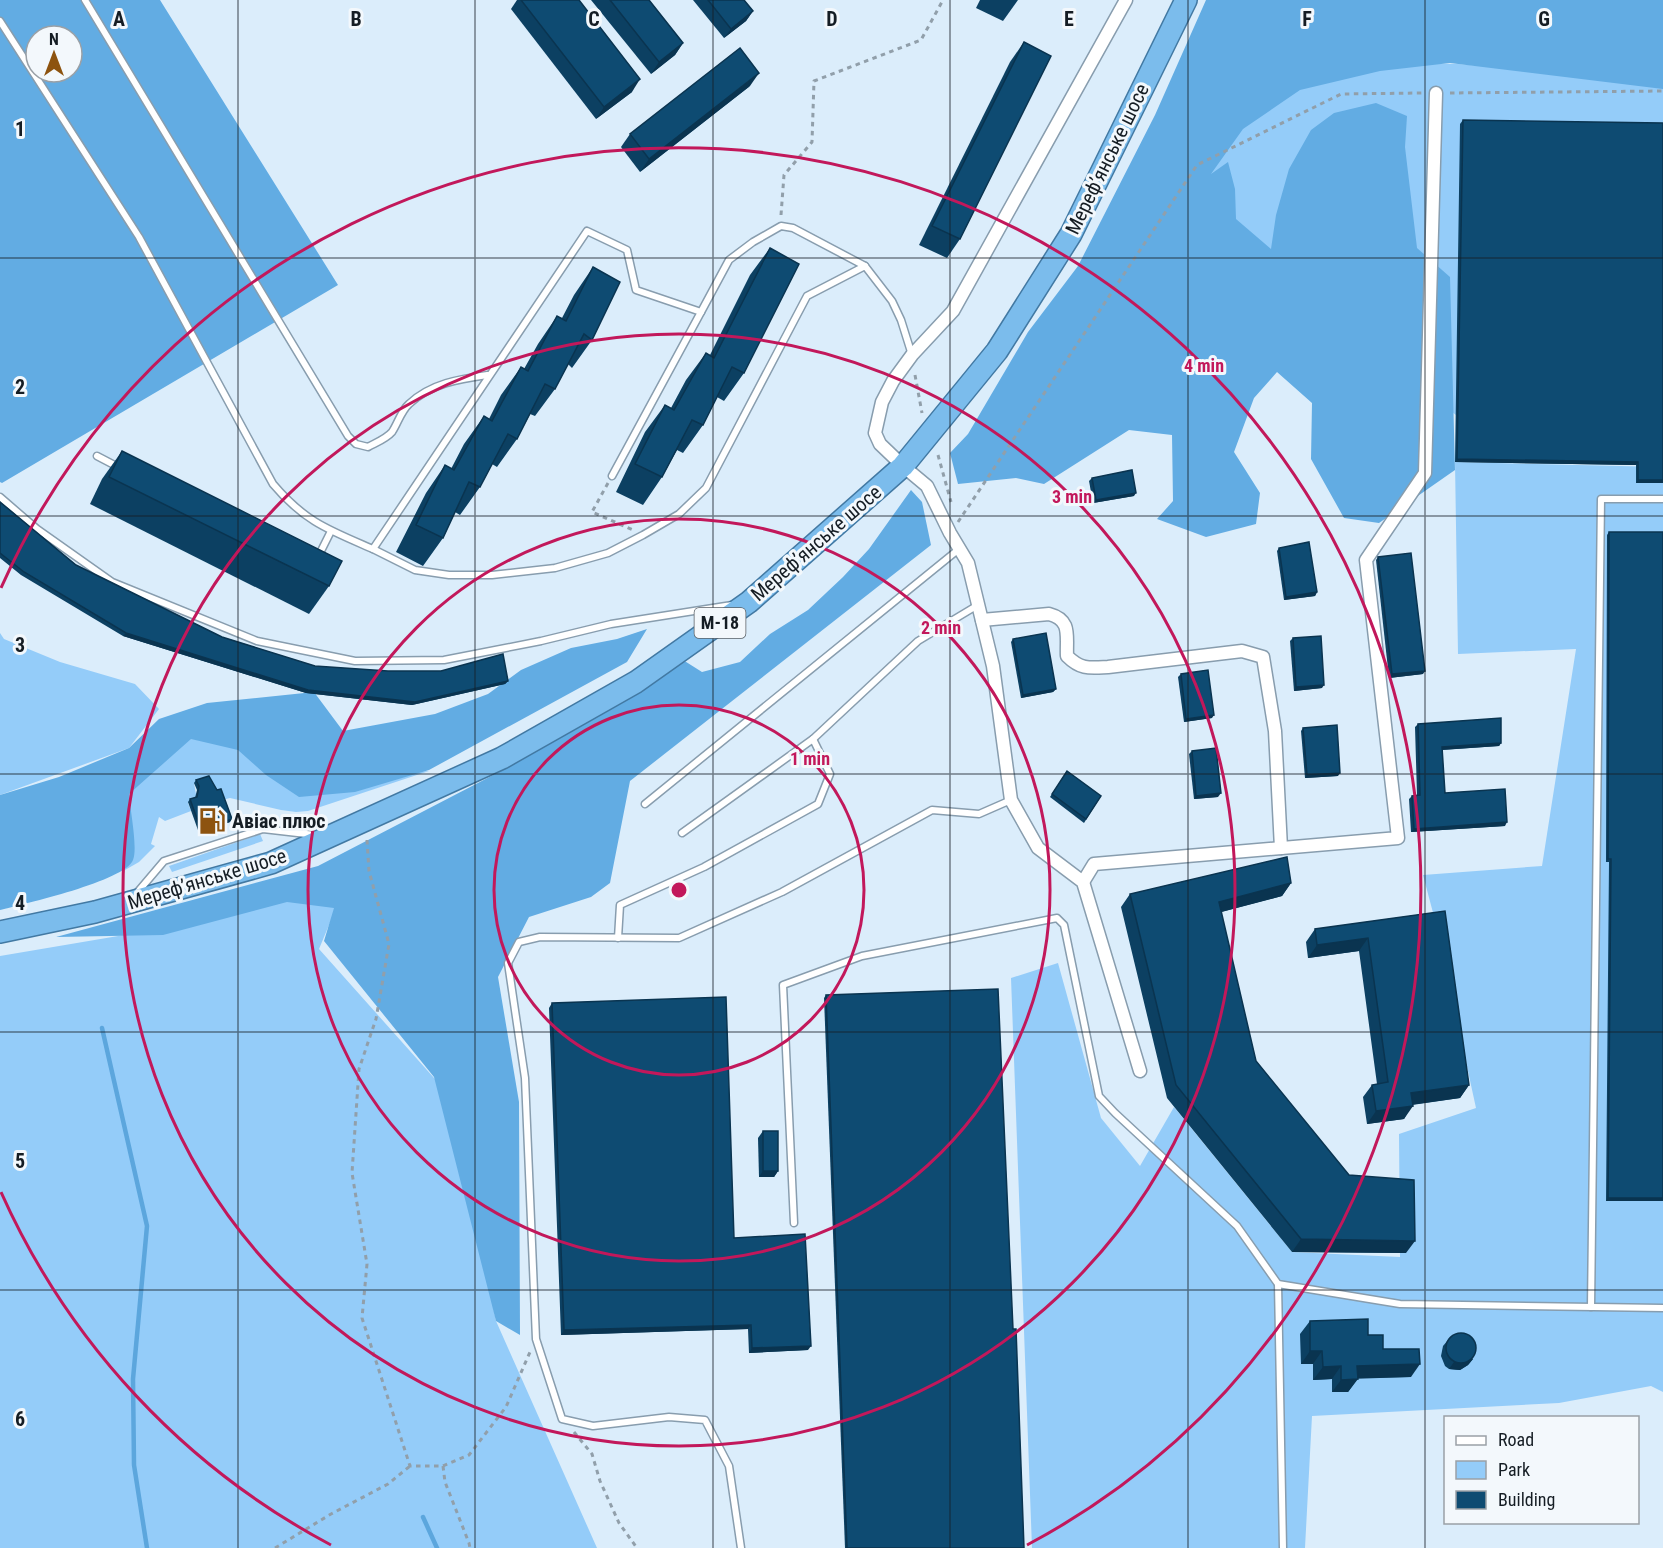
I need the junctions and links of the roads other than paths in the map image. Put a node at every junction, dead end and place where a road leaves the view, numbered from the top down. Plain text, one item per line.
1 (85, 0) edge
2 (1126, 0) edge
3 (1186, 0) edge
4 (0, 21) edge
5 (1436, 93) road end
6 (865, 266) junction
7 (700, 312) junction
8 (912, 355) junction
9 (488, 375) junction
10 (97, 456) dead end
11 (903, 466) junction
12 (128, 472) edge
13 (612, 476) road end
14 (0, 497) edge
15 (1663, 499) edge
16 (331, 531) junction
17 (373, 549) junction
18 (959, 549) junction
19 (314, 565) edge
20 (749, 602) junction
21 (978, 605) junction
22 (982, 620) junction
23 (813, 739) junction
24 (1011, 800) junction
25 (645, 804) dead end
26 (682, 833) dead end
27 (327, 837) junction
28 (1281, 848) junction
29 (1083, 882) junction
30 (129, 903) junction
31 (0, 932) edge
32 (618, 938) junction
33 (1140, 1071) dead end
34 (794, 1223) dead end
35 (1278, 1284) junction
36 (1591, 1307) junction
37 (1663, 1308) edge
38 (741, 1548) edge
39 (1283, 1548) edge

1 - 9 lane
2 - 8 street
3 - 11 highway, Мереф’янське шосе / М-18
4 - 16 lane
5 - 28 street
6 - 7 lane
6 - 8 lane
6 - 17 lane
7 - 9 lane
7 - 13 lane
8 - 11 street
9 - 17 lane
10 - 12 lane
11 - 18 street
11 - 20 highway, Мереф’янське шосе / М-18
14 - 20 lane
15 - 36 lane
16 - 17 lane
16 - 19 lane
18 - 21 street
18 - 25 lane
20 - 27 highway, Мереф’янське шосе / М-18
21 - 22 street
21 - 23 lane
22 - 24 street
22 - 28 street
23 - 26 lane
23 - 32 lane
24 - 29 street
24 - 32 lane
27 - 30 highway, Мереф’янське шосе / М-18
27 - 30 lane
28 - 29 street
29 - 33 street
30 - 31 highway, Мереф’янське шосе / М-18
32 - 38 lane
34 - 35 lane
35 - 36 lane
35 - 39 lane
36 - 37 lane

